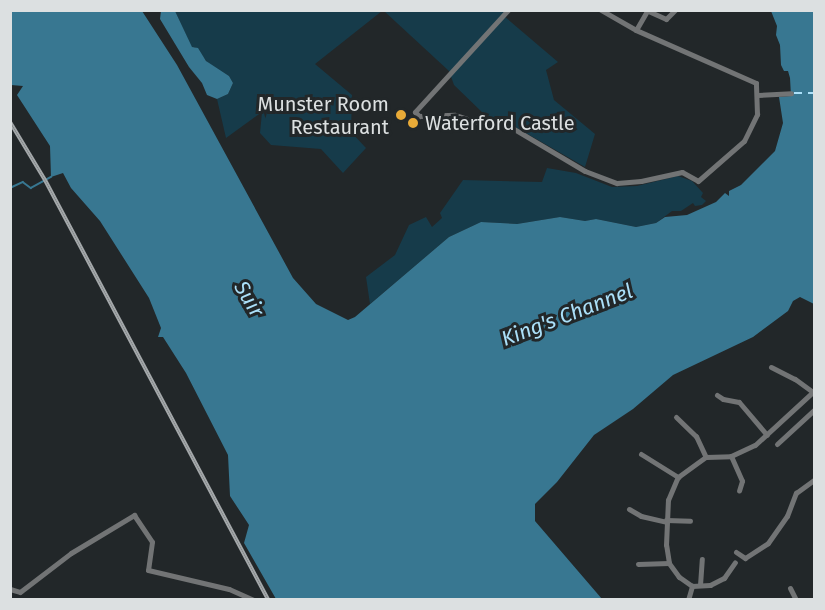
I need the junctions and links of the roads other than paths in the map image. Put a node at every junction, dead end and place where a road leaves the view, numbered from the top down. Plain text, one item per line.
1 (508, 10) edge
2 (601, 10) edge
3 (675, 10) edge
4 (646, 11) edge
5 (636, 30) junction
6 (791, 93) dead end
7 (758, 95) junction
8 (771, 367) dead end
9 (814, 392) edge
10 (717, 394) dead end
11 (814, 410) edge
12 (676, 417) dead end
13 (767, 435) junction
14 (777, 444) dead end
15 (641, 454) dead end
16 (731, 456) junction
17 (706, 457) junction
18 (678, 477) junction
19 (814, 480) edge
20 (739, 491) dead end
21 (629, 509) dead end
22 (666, 521) junction
23 (690, 521) dead end
24 (736, 552) dead end
25 (702, 559) dead end
26 (735, 562) dead end
27 (669, 563) junction
28 (638, 564) dead end
29 (700, 585) junction
30 (692, 586) junction
31 (790, 588) dead end
32 (10, 589) edge
33 (254, 600) edge
34 (688, 600) edge
35 (796, 600) edge

1 - 7 street
2 - 5 street
3 - 4 street
4 - 5 street
5 - 7 street
6 - 7 street
8 - 9 street
9 - 13 street
10 - 13 street
11 - 14 street
12 - 17 street
13 - 16 street
15 - 18 street
16 - 17 street
16 - 20 street
17 - 18 street
18 - 22 street
19 - 24 street
21 - 22 street
22 - 23 street
22 - 27 street
25 - 29 street
26 - 29 street
27 - 28 street
27 - 30 street
29 - 30 street
30 - 34 street
31 - 35 street
32 - 33 street

